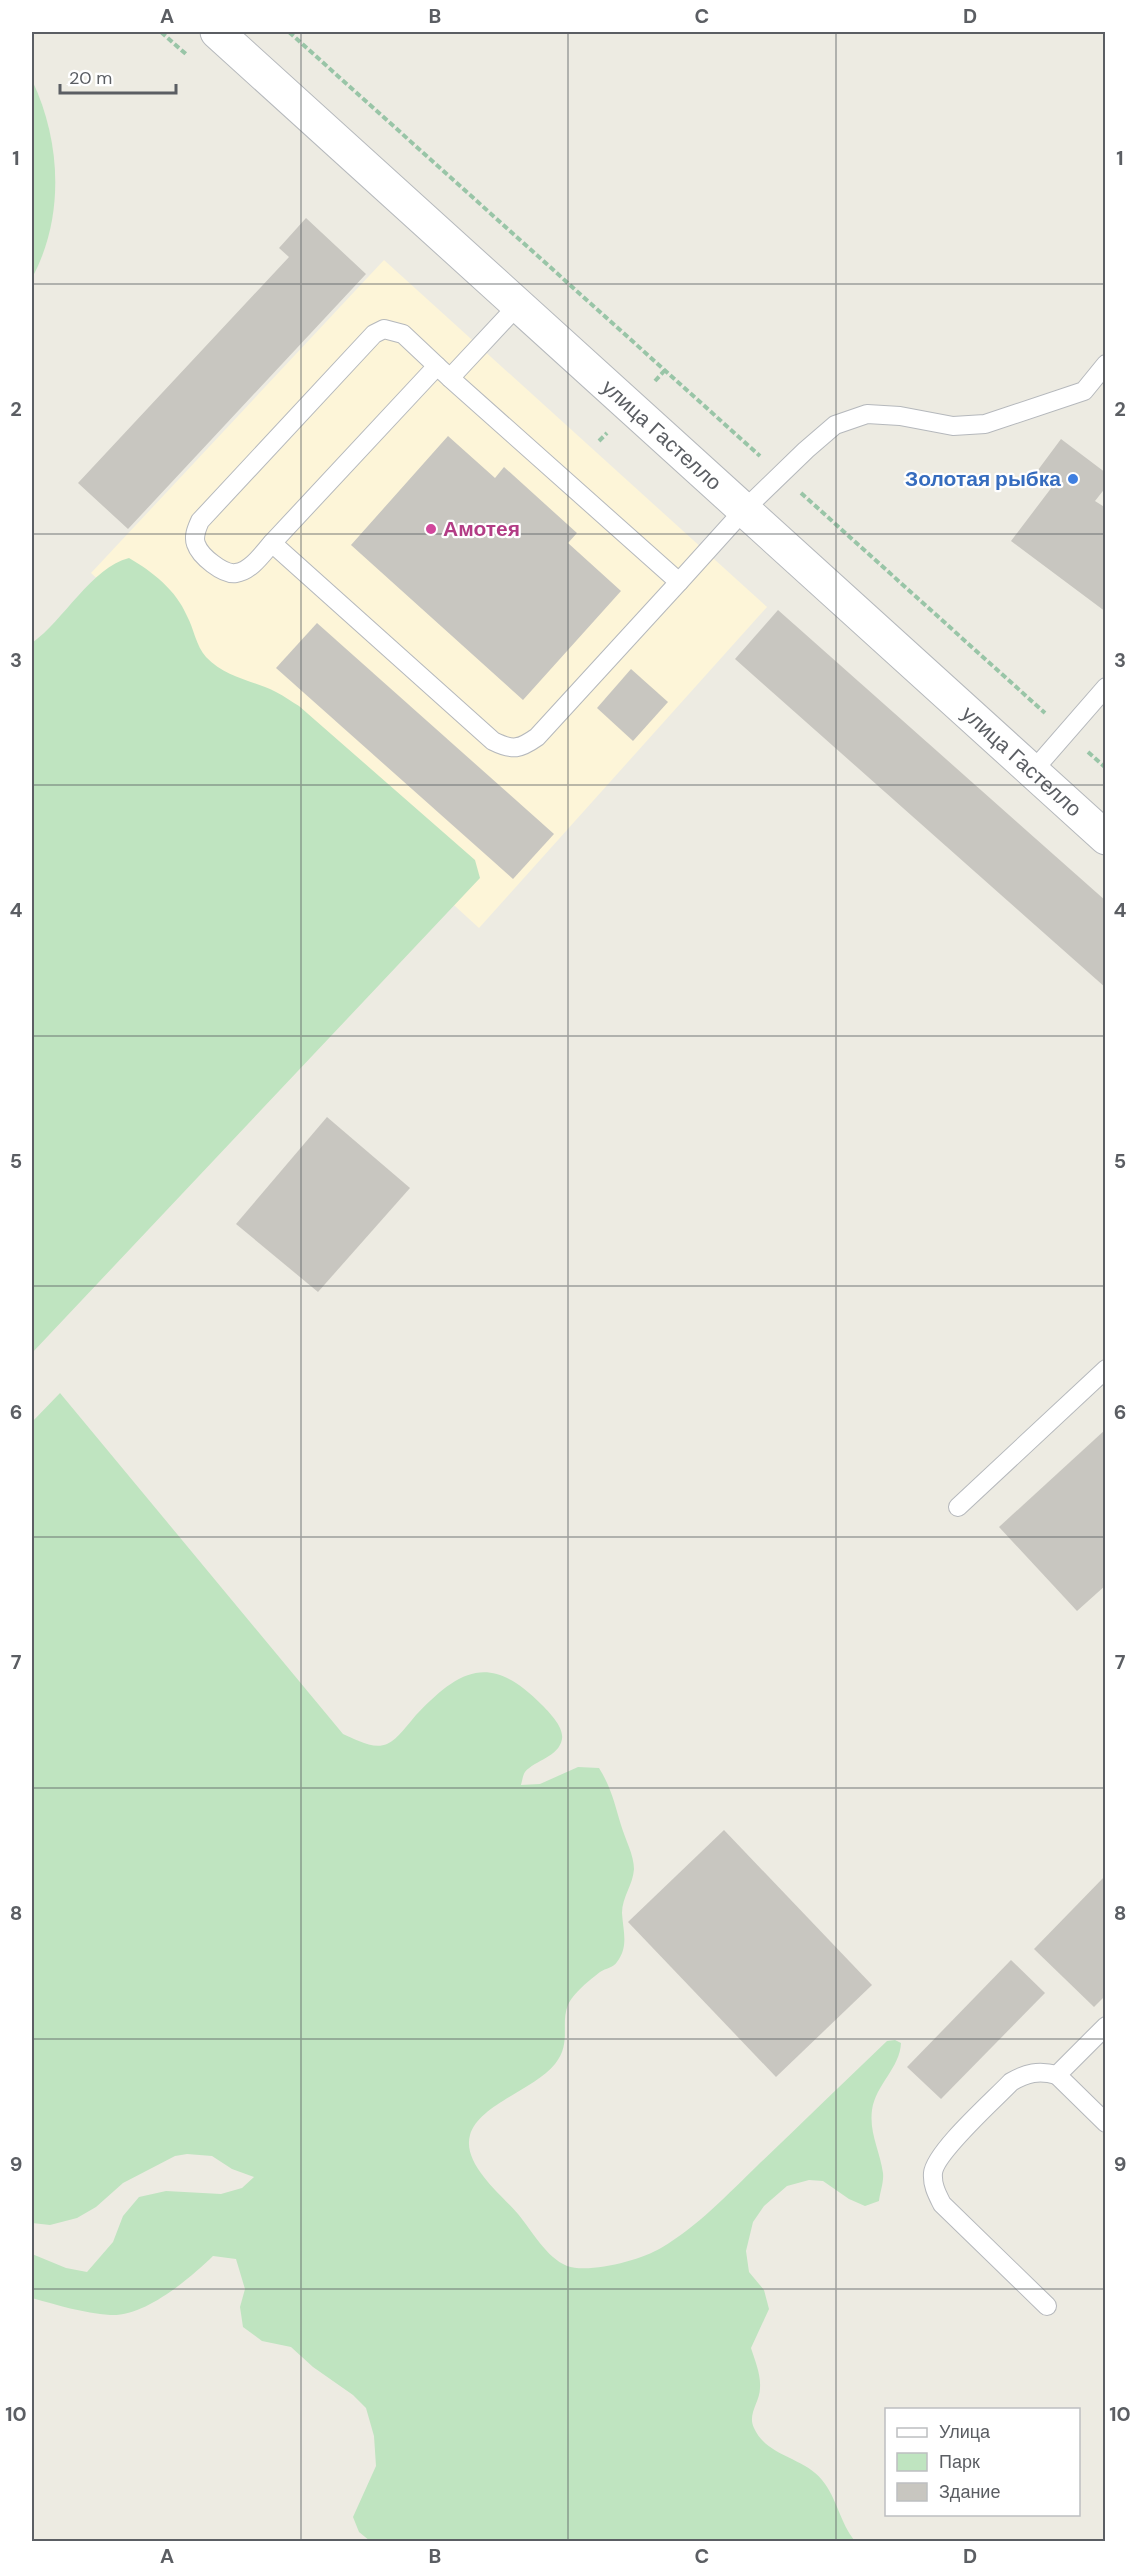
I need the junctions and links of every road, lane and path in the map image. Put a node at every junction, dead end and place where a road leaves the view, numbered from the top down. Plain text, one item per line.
1 (217, 32) edge
2 (289, 32) edge
3 (519, 304) junction
4 (1106, 364) edge
5 (444, 372) junction
6 (780, 474) junction
7 (744, 510) junction
8 (272, 543) junction
9 (679, 582) junction
10 (1106, 687) edge
11 (1067, 733) junction
12 (1032, 772) junction
13 (1106, 838) edge
14 (1106, 1369) edge
15 (958, 1507) dead end
16 (1106, 2026) edge
17 (1057, 2075) junction
18 (1106, 2123) edge
19 (1047, 2306) dead end

1 - 3 street, улица Гастелло
2 - 6 path
3 - 5 lane
3 - 7 street, улица Гастелло
4 - 6 lane
5 - 8 lane
5 - 8 lane
5 - 9 lane
6 - 7 lane
6 - 11 path
7 - 9 lane
7 - 12 street, улица Гастелло
8 - 9 lane
10 - 11 lane
11 - 12 lane
12 - 13 street, улица Гастелло
14 - 15 lane
16 - 17 lane
17 - 18 lane
17 - 19 lane

